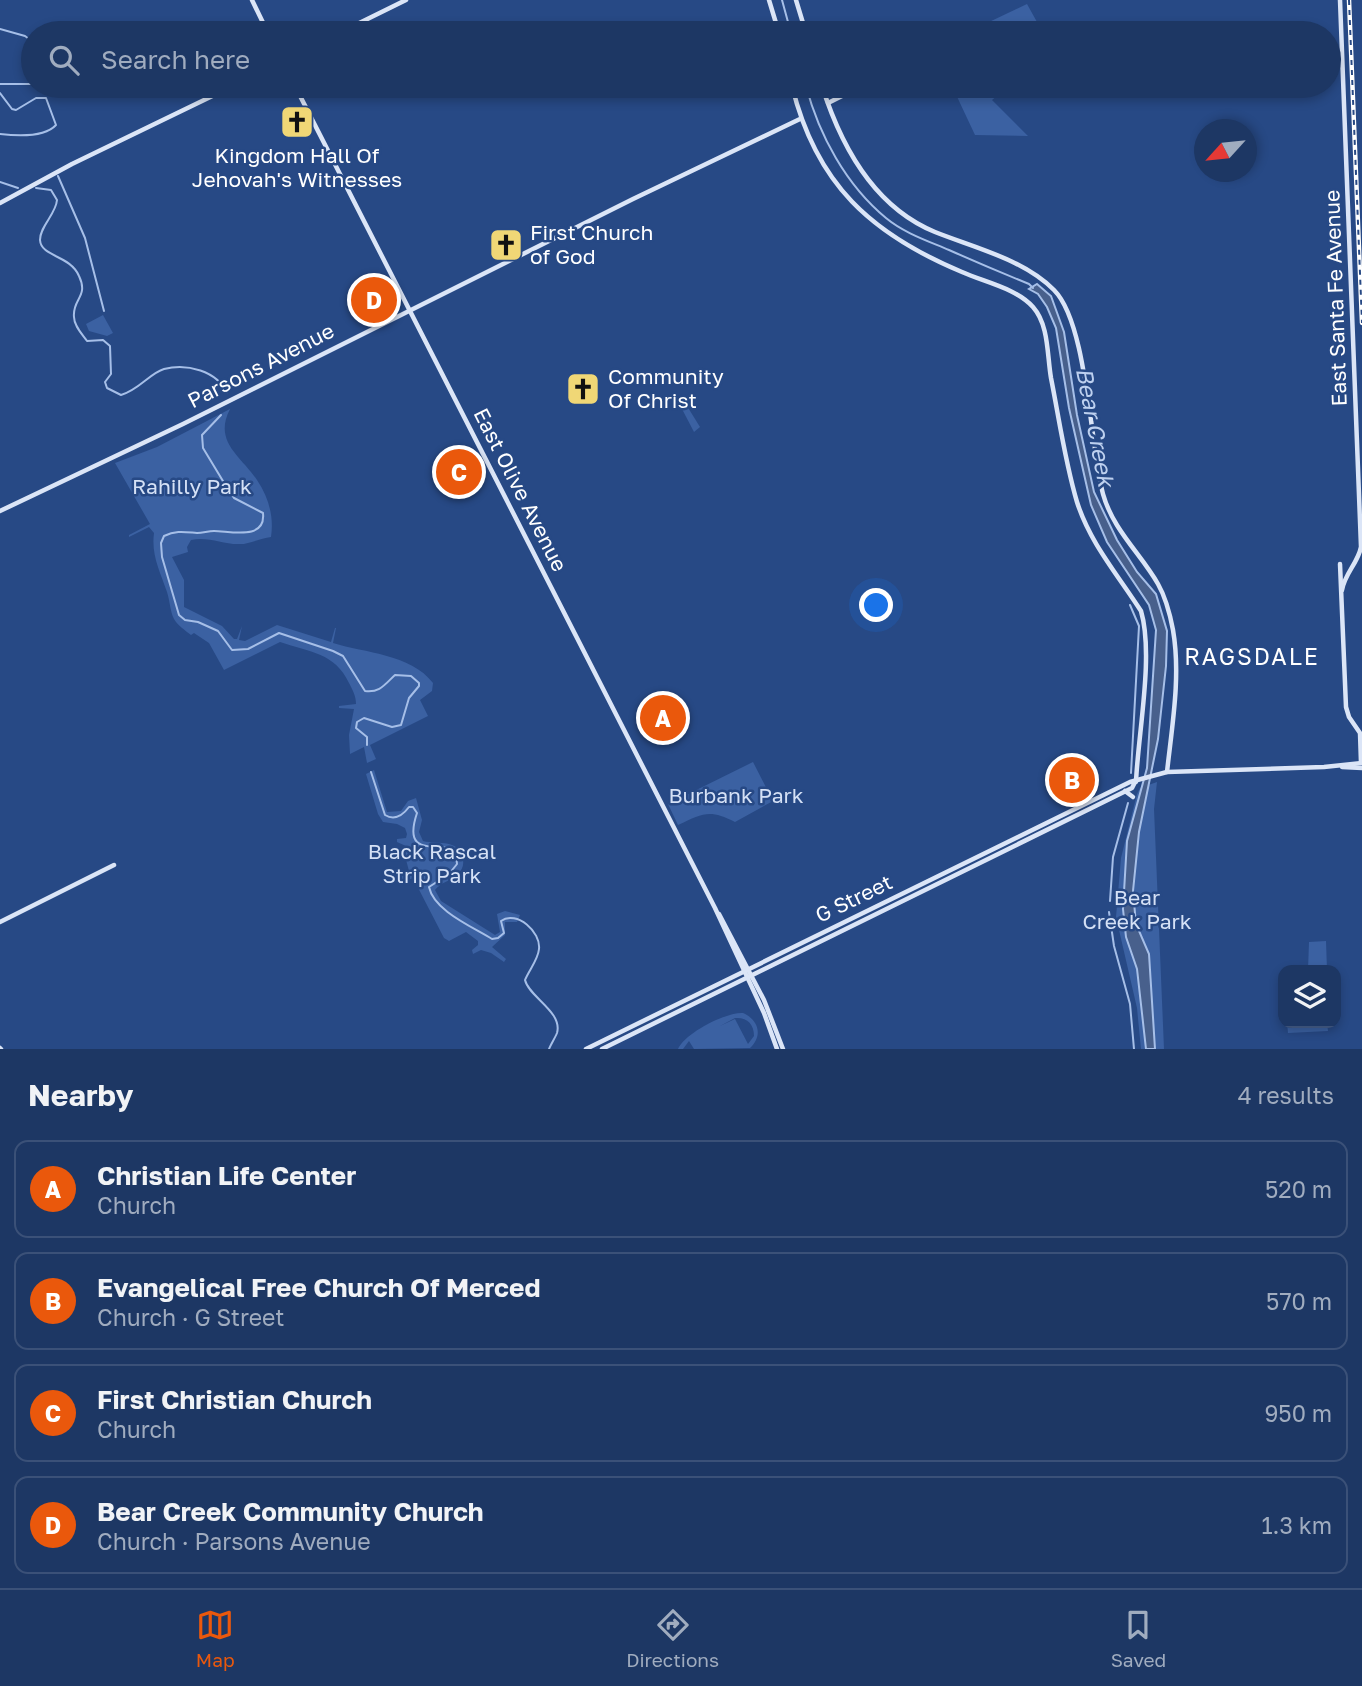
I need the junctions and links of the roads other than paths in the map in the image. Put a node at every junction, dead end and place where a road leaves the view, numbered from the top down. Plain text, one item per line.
1 (251, 0) edge
2 (407, 0) edge
3 (769, 0) edge
4 (796, 0) edge
5 (1340, 0) edge
6 (262, 21) edge
7 (364, 21) edge
8 (775, 21) edge
9 (802, 21) edge
10 (1341, 21) edge
11 (1341, 25) edge
12 (208, 98) edge
13 (301, 98) edge
14 (795, 98) edge
15 (826, 98) edge
16 (838, 98) edge
17 (828, 103) junction
18 (800, 119) junction
19 (0, 203) edge
20 (409, 309) junction
21 (0, 511) edge
22 (1340, 564) dead end
23 (1342, 590) junction
24 (1137, 765) junction
25 (1362, 765) edge
26 (1167, 772) junction
27 (1150, 777) junction
28 (1138, 781) junction
29 (1124, 791) junction
30 (1133, 797) dead end
31 (114, 865) dead end
32 (0, 922) edge
33 (746, 970) junction
34 (750, 976) junction
35 (670, 1007) junction
36 (674, 1014) junction
37 (769, 1026) junction
38 (781, 1040) junction
39 (586, 1049) edge
40 (602, 1049) edge
41 (777, 1049) edge
42 (783, 1049) edge

1 - 6 street
2 - 7 street
3 - 8 street
4 - 9 street
5 - 10 street, East Santa Fe Avenue
11 - 23 street, East Santa Fe Avenue
12 - 19 street
13 - 20 street, East Olive Avenue
14 - 18 street
15 - 17 street
16 - 17 street
17 - 26 street
18 - 20 street, Parsons Avenue
18 - 24 street
20 - 21 street, Parsons Avenue
20 - 33 street, East Olive Avenue
22 - 23 street, East Santa Fe Avenue
23 - 25 street, East Santa Fe Avenue
24 - 27 street
24 - 28 street
25 - 26 street, G Street
26 - 27 street, G Street
27 - 28 street, G Street
28 - 29 street, G Street
28 - 33 street, G Street
29 - 30 street
29 - 34 street, G Street
31 - 32 street
33 - 34 street, East Olive Avenue
33 - 35 street, G Street
34 - 36 street, G Street
34 - 37 street
34 - 38 street
35 - 36 street
35 - 39 street, G Street
36 - 40 street, G Street
37 - 38 street
37 - 41 street
38 - 42 street

